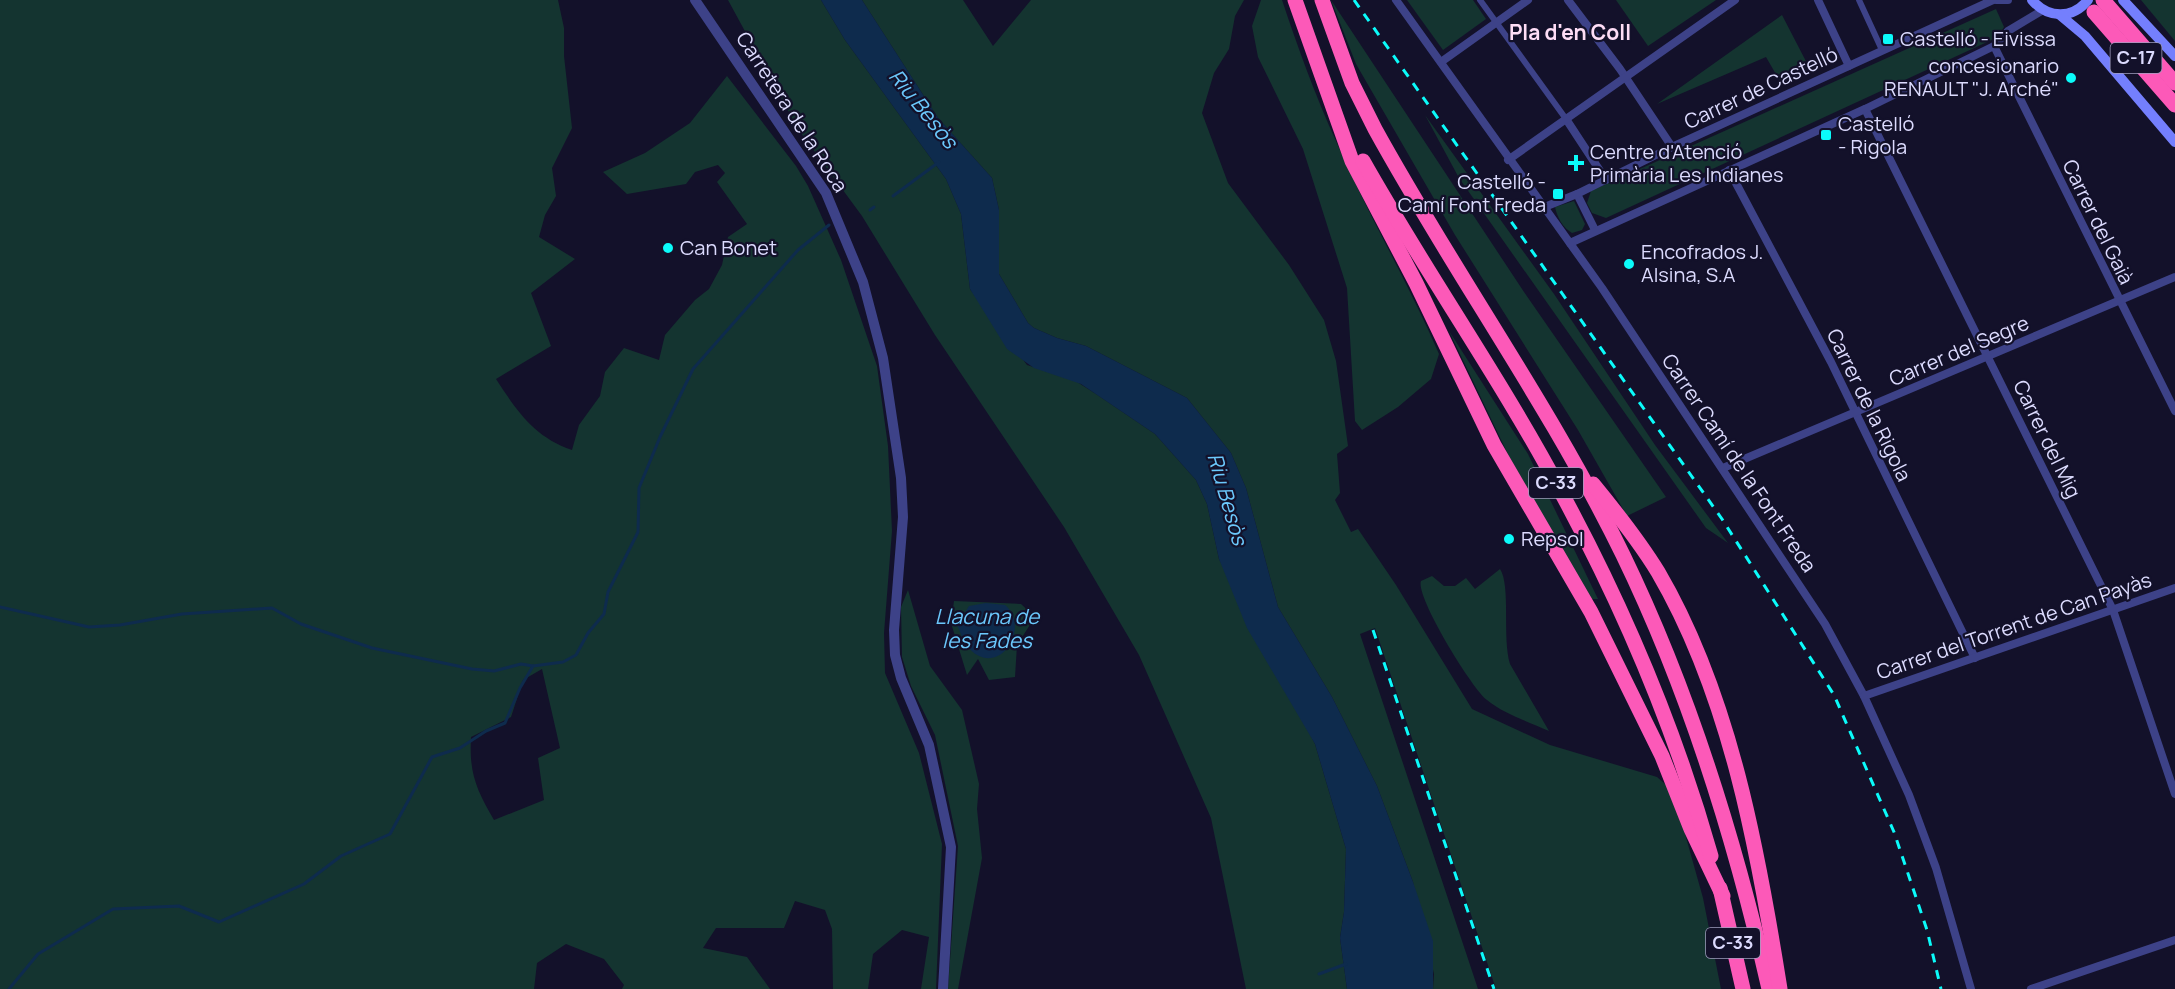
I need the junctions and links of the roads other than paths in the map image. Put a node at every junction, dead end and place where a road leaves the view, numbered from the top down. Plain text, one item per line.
1 (695, 0) edge
2 (1295, 0) edge
3 (1322, 0) edge
4 (1396, 0) edge
5 (1480, 0) edge
6 (1528, 0) edge
7 (1568, 0) edge
8 (1734, 0) edge
9 (1818, 0) edge
10 (1859, 0) edge
11 (1995, 0) edge
12 (2008, 0) edge
13 (2032, 0) edge
14 (2123, 0) edge
15 (2095, 4) edge
16 (2043, 10) junction
17 (2060, 15) junction
18 (1496, 22) junction
19 (1994, 46) junction
20 (1882, 50) junction
21 (2175, 56) edge
22 (1440, 62) junction
23 (1849, 66) junction
24 (1625, 76) junction
25 (2175, 82) edge
26 (1331, 97) junction
27 (2175, 105) edge
28 (1865, 109) junction
29 (1566, 119) junction
30 (2175, 142) edge
31 (1672, 147) junction
32 (1508, 160) junction
33 (1729, 170) junction
34 (1606, 180) junction
35 (1577, 194) junction
36 (1542, 208) junction
37 (1595, 230) junction
38 (1570, 243) junction
39 (2175, 277) edge
40 (2118, 301) junction
41 (1988, 357) junction
42 (2175, 411) edge
43 (1855, 413) junction
44 (1564, 446) junction
45 (1723, 468) junction
46 (2175, 588) edge
47 (2113, 610) junction
48 (1975, 658) junction
49 (1864, 696) junction
50 (2175, 794) edge
51 (1723, 896) junction
52 (2175, 940) edge
53 (943, 989) edge
54 (1743, 989) edge
55 (1768, 989) edge
56 (1780, 989) edge
57 (1971, 989) edge
58 (2031, 989) edge

1 - 53 street, Carretera de la Roca
2 - 26 highway, C-33
3 - 44 highway, C-33
4 - 22 street, Carrer Camí de la Font Freda
5 - 18 street
6 - 18 street
7 - 24 street
8 - 24 street
9 - 23 street
10 - 20 street
11 - 12 street, Carrer de Castelló
11 - 20 street, Carrer de Castelló
13 - 16 main road
14 - 21 main road
15 - 17 main road
15 - 25 highway, C-17
15 - 27 highway, C-17
16 - 17 main road
16 - 19 street
17 - 30 main road
18 - 22 street
18 - 29 street
19 - 28 street
19 - 40 street, Carrer del Gaià
20 - 23 street, Carrer de Castelló
22 - 32 street, Carrer Camí de la Font Freda
23 - 31 street, Carrer de Castelló
24 - 29 street
24 - 31 street
26 - 51 highway
26 - 51 highway, C-33
28 - 33 street
28 - 41 street, Carrer del Mig
29 - 32 street
29 - 34 street
31 - 34 street, Carrer de Castelló
32 - 36 street, Carrer Camí de la Font Freda
33 - 37 street
33 - 43 street, Carrer de la Rigola
34 - 35 street, Carrer de Castelló
35 - 36 street, Carrer de Castelló
35 - 37 street
36 - 38 street, Carrer Camí de la Font Freda
37 - 38 street
38 - 45 street, Carrer Camí de la Font Freda
39 - 40 street, Carrer del Segre
40 - 41 street, Carrer del Segre
40 - 42 street, Carrer del Gaià
41 - 43 street, Carrer del Segre
41 - 47 street, Carrer del Mig
43 - 45 street, Carrer del Segre
43 - 48 street, Carrer de la Rigola
44 - 55 highway, C-33
44 - 56 highway
45 - 49 street, Carrer Camí de la Font Freda
46 - 47 street, Carrer del Torrent de Can Payàs
47 - 48 street, Carrer del Torrent de Can Payàs
47 - 50 street, Carrer del Mig
48 - 49 street, Carrer del Torrent de Can Payàs
49 - 57 street, Carrer Camí de la Font Freda
51 - 54 highway, C-33
52 - 58 street

